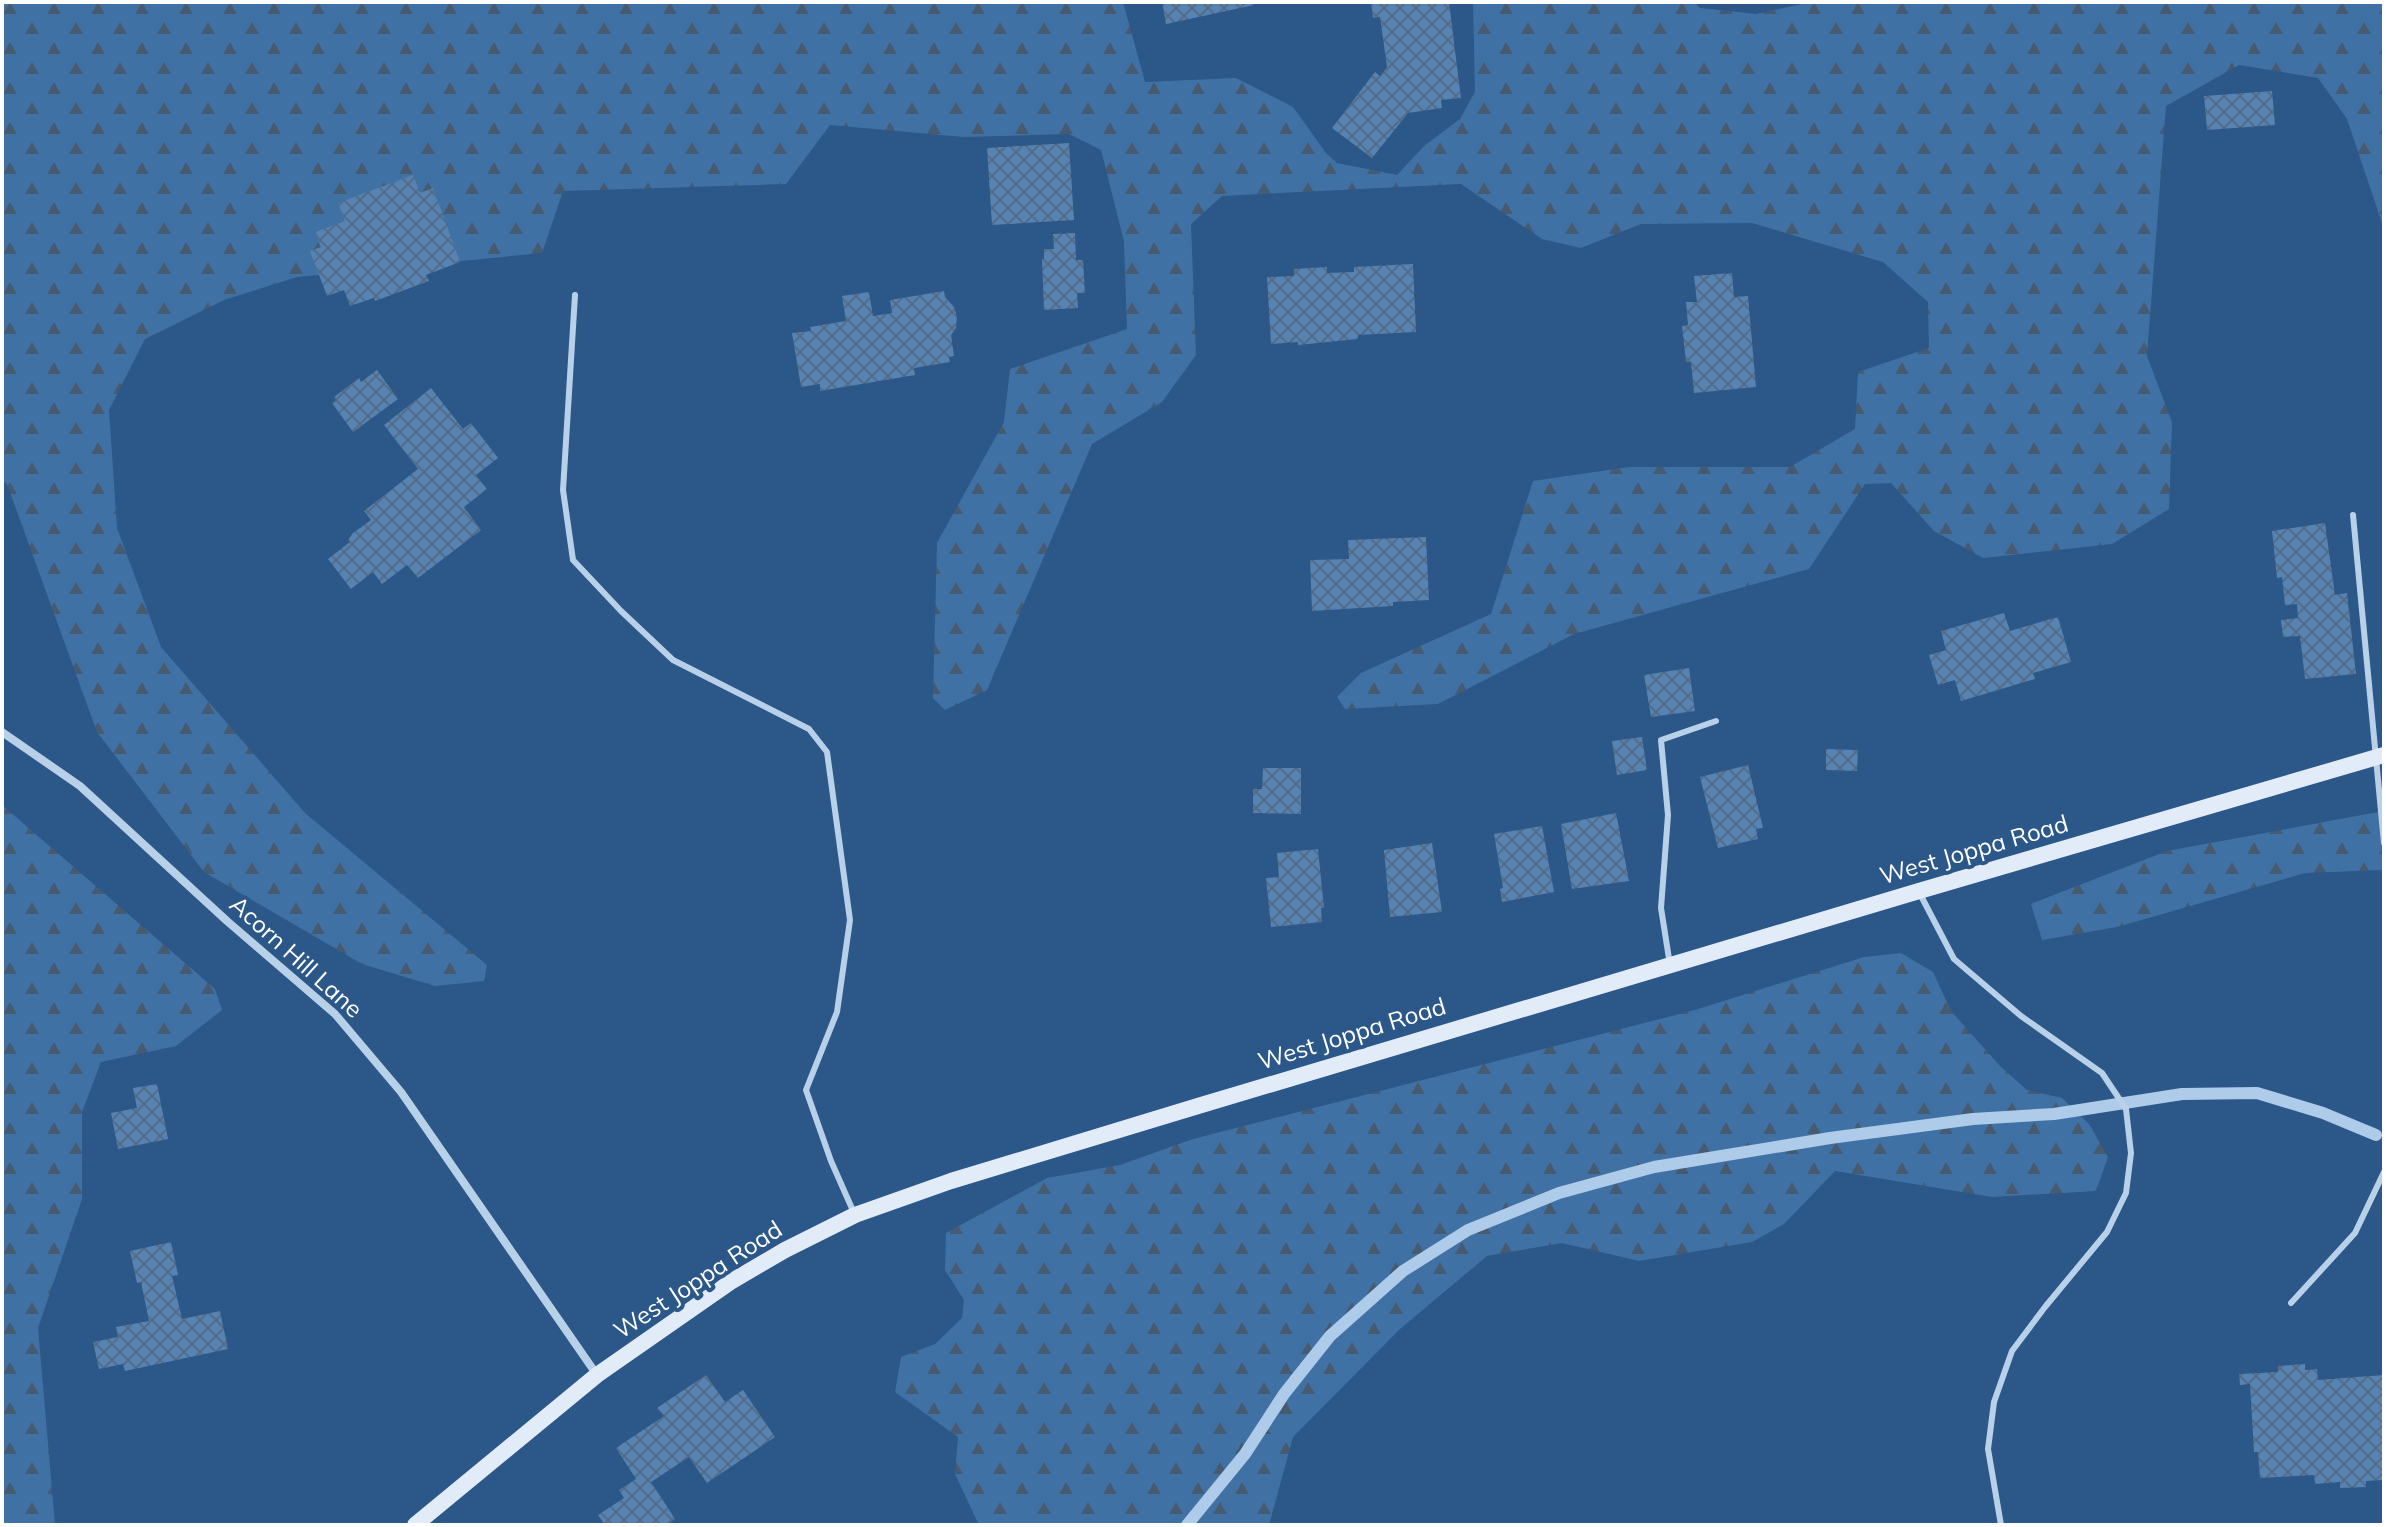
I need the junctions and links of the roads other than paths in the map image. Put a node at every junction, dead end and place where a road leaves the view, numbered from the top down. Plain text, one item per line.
1 (575, 295) dead end
2 (2353, 515) dead end
3 (1716, 721) dead end
4 (2, 732) edge
5 (2380, 756) edge
6 (2384, 843) edge
7 (1919, 891) junction
8 (1670, 965) junction
9 (2384, 1172) edge
10 (855, 1215) junction
11 (2291, 1303) dead end
12 (597, 1375) junction
13 (415, 1525) edge
14 (2001, 1525) edge

1 - 10 lane
2 - 5 lane
3 - 8 lane
4 - 12 street, Acorn Hill Lane
5 - 6 lane
5 - 7 street, West Joppa Road
7 - 8 street, West Joppa Road
7 - 14 lane
8 - 10 street, West Joppa Road
9 - 11 lane
10 - 12 street, West Joppa Road
12 - 13 street, West Joppa Road

